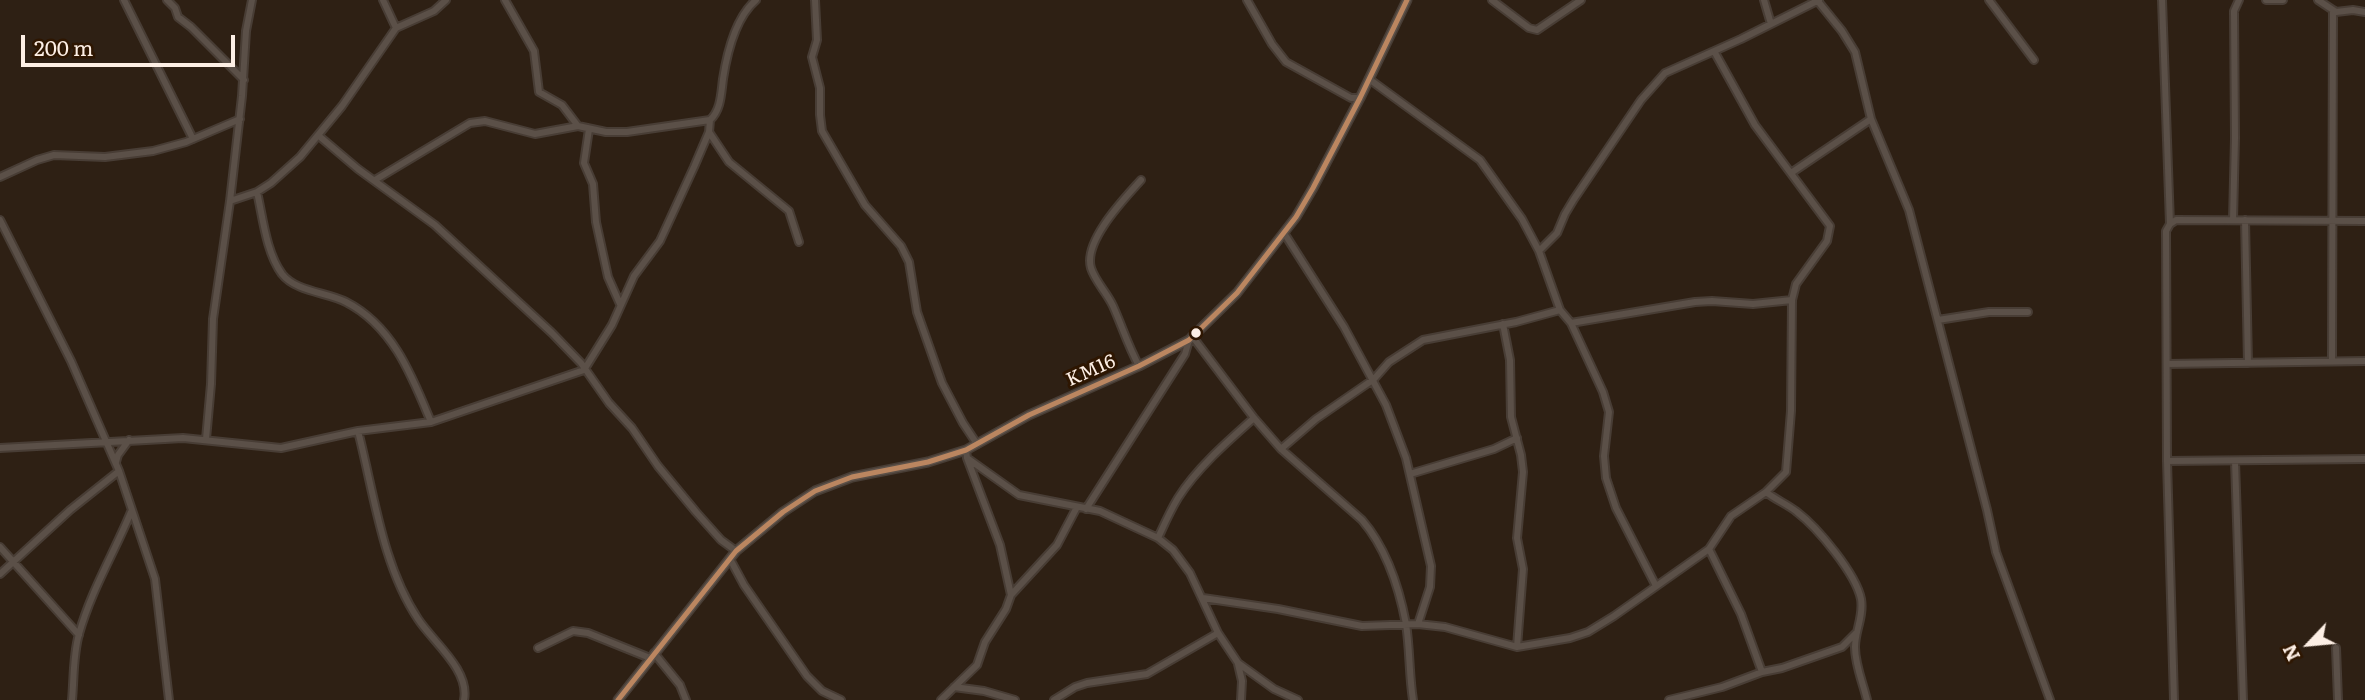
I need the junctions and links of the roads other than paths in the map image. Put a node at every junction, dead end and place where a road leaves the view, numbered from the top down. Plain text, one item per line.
1 (124, 0) edge
2 (166, 0) edge
3 (252, 0) edge
4 (383, 0) edge
5 (446, 0) edge
6 (505, 0) edge
7 (756, 0) edge
8 (815, 0) edge
9 (1247, 0) edge
10 (1406, 0) edge
11 (1492, 0) edge
12 (1581, 0) edge
13 (1764, 0) edge
14 (1818, 0) edge
15 (1989, 0) edge
16 (2162, 0) edge
17 (2239, 0) edge
18 (2266, 0) edge
19 (2283, 0) edge
20 (2318, 0) edge
21 (2333, 10) junction
22 (2365, 12) edge
23 (1772, 24) junction
24 (397, 28) junction
25 (1714, 51) junction
26 (2034, 60) dead end
27 (1369, 79) junction
28 (244, 80) junction
29 (1360, 99) junction
30 (240, 119) junction
31 (1871, 119) junction
32 (710, 120) junction
33 (578, 126) junction
34 (589, 129) junction
35 (709, 132) junction
36 (319, 136) junction
37 (193, 139) junction
38 (1791, 173) junction
39 (0, 177) edge
40 (375, 180) junction
41 (1141, 180) dead end
42 (257, 192) junction
43 (230, 201) junction
44 (0, 220) edge
45 (2233, 220) junction
46 (2245, 220) junction
47 (2331, 220) junction
48 (2365, 221) edge
49 (2170, 224) junction
50 (1284, 233) junction
51 (799, 242) dead end
52 (1539, 251) junction
53 (1792, 300) junction
54 (620, 304) junction
55 (1560, 310) junction
56 (2028, 312) dead end
57 (1937, 320) junction
58 (1571, 323) junction
59 (1503, 324) junction
60 (1190, 338) junction
61 (2332, 361) junction
62 (2365, 361) edge
63 (2248, 363) junction
64 (2167, 364) junction
65 (1139, 366) junction
66 (584, 370) junction
67 (1374, 379) junction
68 (1254, 418) junction
69 (431, 422) junction
70 (358, 431) junction
71 (1517, 438) junction
72 (206, 439) junction
73 (129, 440) junction
74 (107, 443) junction
75 (977, 444) junction
76 (0, 448) edge
77 (1281, 449) junction
78 (967, 454) junction
79 (2365, 459) edge
80 (2167, 461) junction
81 (2236, 461) junction
82 (117, 468) junction
83 (1410, 474) junction
84 (1766, 492) junction
85 (1077, 507) junction
86 (1086, 509) junction
87 (131, 512) junction
88 (1158, 538) junction
89 (0, 547) edge
90 (1709, 549) junction
91 (736, 551) junction
92 (730, 559) junction
93 (13, 561) junction
94 (0, 574) edge
95 (1656, 586) junction
96 (1011, 595) junction
97 (1203, 598) junction
98 (1418, 624) junction
99 (1406, 625) junction
100 (1858, 632) junction
101 (1218, 633) junction
102 (79, 635) junction
103 (1517, 647) junction
104 (538, 648) dead end
105 (2336, 648) dead end
106 (652, 655) junction
107 (1238, 663) junction
108 (1762, 672) junction
109 (954, 687) junction
110 (822, 691) junction
111 (984, 691) junction
112 (72, 700) edge
113 (169, 700) edge
114 (464, 700) edge
115 (618, 700) edge
116 (686, 700) edge
117 (822, 700) edge
118 (841, 700) edge
119 (941, 700) edge
120 (983, 700) edge
121 (1016, 700) edge
122 (1054, 700) edge
123 (1241, 700) edge
124 (1298, 700) edge
125 (1413, 700) edge
126 (1669, 700) edge
127 (1867, 700) edge
128 (2050, 700) edge
129 (2174, 700) edge
130 (2243, 700) edge
131 (2338, 700) edge

1 - 37 street
2 - 28 street
3 - 28 street
4 - 24 street
5 - 24 street
6 - 33 street
7 - 32 street
8 - 75 street
9 - 29 street
10 - 27 street, KM16
11 - 12 street
13 - 23 street
14 - 23 street
14 - 31 street
15 - 26 street
16 - 49 street
17 - 45 street
18 - 19 street
20 - 21 street
21 - 22 street
21 - 47 street
23 - 25 street
24 - 36 street
25 - 38 street
25 - 52 street
27 - 29 street, KM16
27 - 52 street
28 - 30 street
29 - 50 street, KM16
30 - 37 street
30 - 43 street
31 - 38 street
31 - 57 street
32 - 34 street
32 - 35 street
33 - 34 street
33 - 40 street
34 - 54 street
35 - 51 street
35 - 54 street
36 - 40 street
36 - 42 street
37 - 39 street
38 - 53 street
40 - 66 street
41 - 65 street
42 - 43 street
42 - 69 street
43 - 72 street
44 - 74 street
45 - 46 street
45 - 49 street
46 - 47 street
46 - 63 street
47 - 48 street
47 - 61 street
49 - 64 street
50 - 60 street, KM16
50 - 67 street
52 - 55 street
53 - 58 street
53 - 84 street
54 - 66 street
55 - 58 street
55 - 59 street
56 - 57 street
57 - 128 street
58 - 95 street
59 - 67 street
59 - 71 street
60 - 65 street, KM16
60 - 68 street
60 - 86 street
61 - 62 street
61 - 63 street
63 - 64 street
64 - 80 street
65 - 75 street, KM16
66 - 69 street
66 - 91 street
67 - 77 street
67 - 83 street
68 - 77 street
68 - 88 street
69 - 70 street
70 - 72 street
70 - 114 street
71 - 83 street
71 - 103 street
72 - 73 street
73 - 74 street
73 - 82 street
74 - 76 street
74 - 82 street
75 - 78 street, KM16
77 - 99 street
78 - 85 street
78 - 91 street, KM16
78 - 96 street
79 - 81 street
80 - 81 street
80 - 129 street
81 - 130 street
82 - 87 street
82 - 93 street
83 - 98 street
84 - 90 street
84 - 100 street
85 - 86 street
85 - 96 street
86 - 88 street
87 - 102 street
87 - 113 street
88 - 97 street
89 - 93 street
90 - 95 street
90 - 108 street
91 - 92 street, KM16
92 - 106 street, KM16
92 - 110 street
93 - 94 street
93 - 102 street
95 - 103 street
96 - 109 street
97 - 99 street
97 - 101 street
98 - 99 street
98 - 103 street
99 - 125 street
100 - 108 street
100 - 127 street
101 - 107 street
101 - 122 street
102 - 112 street
104 - 106 street
105 - 131 street
106 - 115 street, KM16
106 - 116 street
107 - 123 street
107 - 124 street
108 - 126 street
109 - 111 street
109 - 119 street
110 - 117 street
110 - 118 street
111 - 120 street
111 - 121 street

